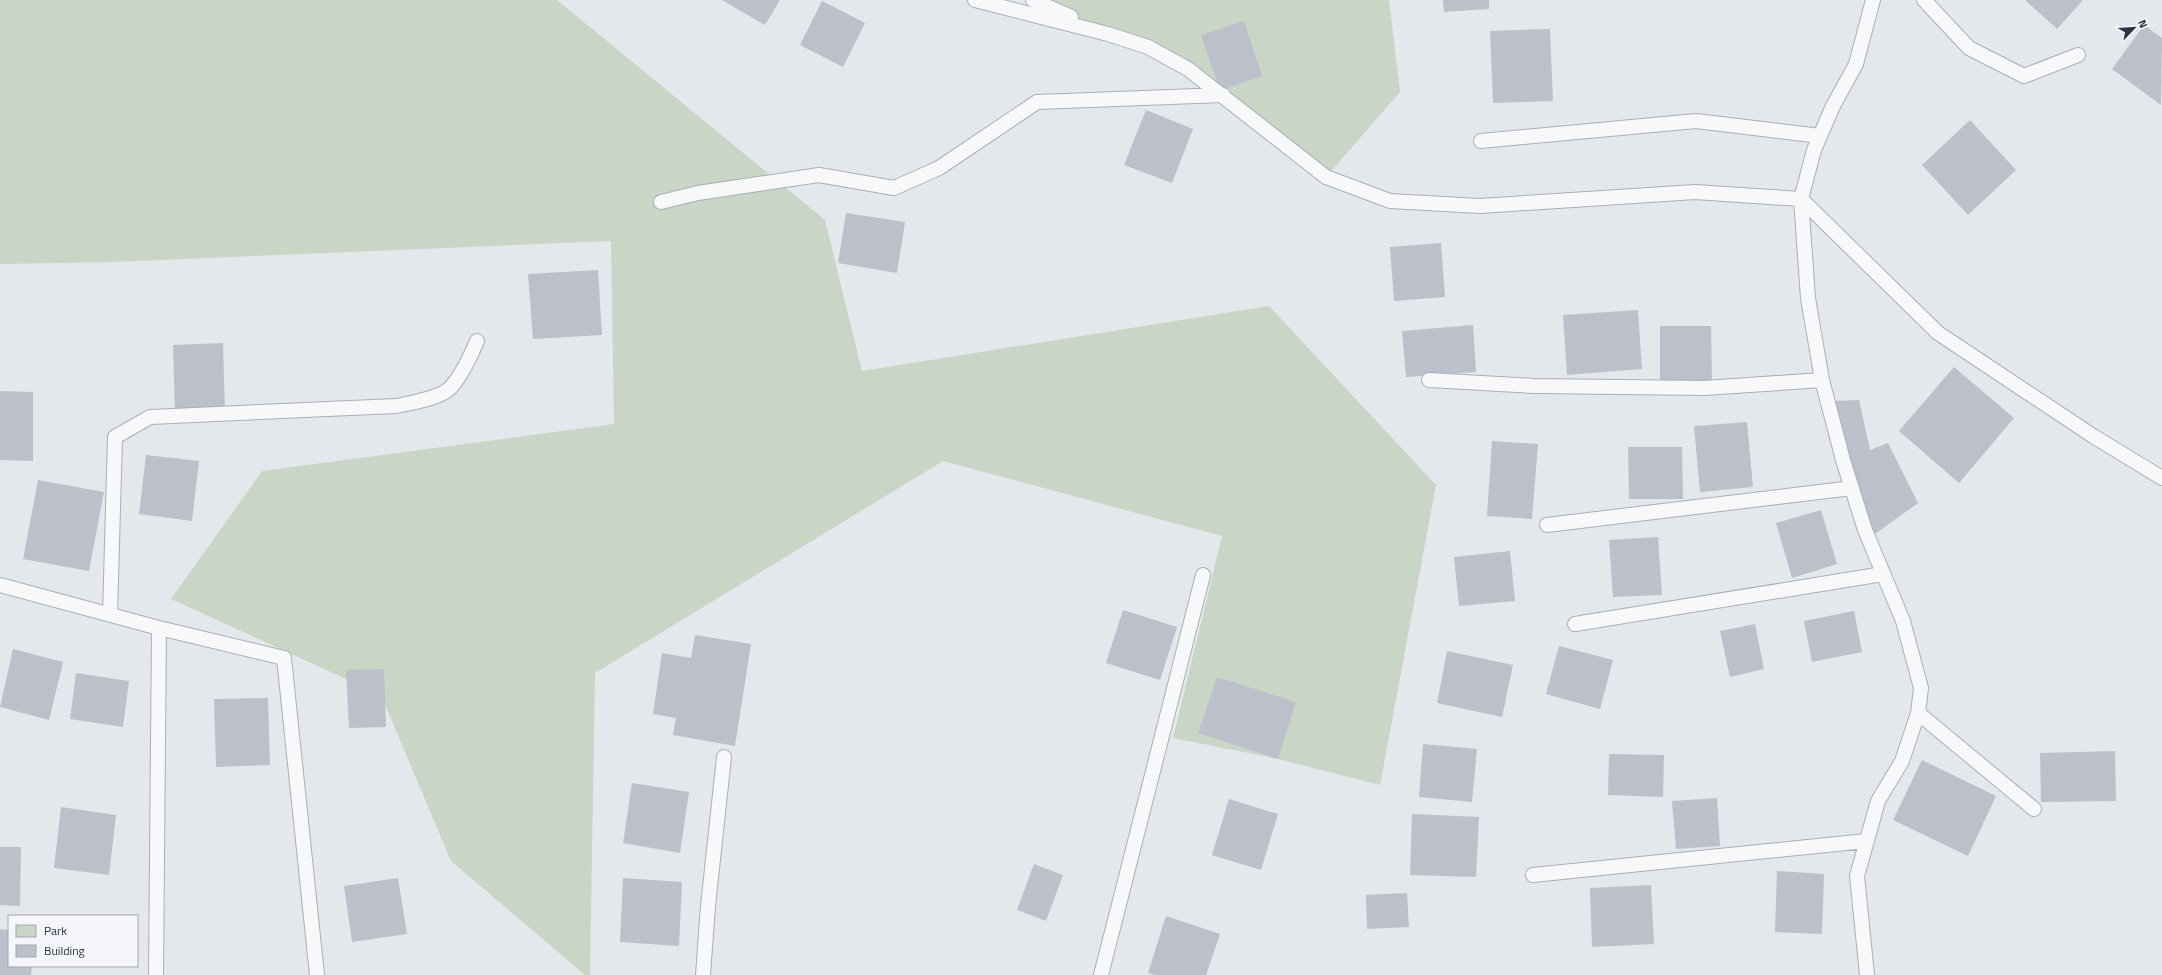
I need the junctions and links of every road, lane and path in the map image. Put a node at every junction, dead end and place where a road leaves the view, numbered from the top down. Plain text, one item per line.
1 (975, 0) edge
2 (1033, 0) edge
3 (1873, 0) edge
4 (1924, 0) edge
5 (1108, 34) junction
6 (2078, 56) dead end
7 (1223, 95) junction
8 (1820, 136) junction
9 (1481, 141) dead end
10 (1801, 199) junction
11 (661, 202) dead end
12 (477, 341) dead end
13 (1429, 380) dead end
14 (1822, 380) junction
15 (2162, 478) edge
16 (1852, 488) junction
17 (1547, 525) dead end
18 (1883, 574) junction
19 (1203, 575) dead end
20 (0, 585) edge
21 (110, 615) junction
22 (1575, 624) dead end
23 (158, 628) junction
24 (1918, 713) junction
25 (724, 757) dead end
26 (2034, 809) dead end
27 (1866, 841) junction
28 (1533, 875) dead end
29 (156, 975) edge
30 (317, 975) edge
31 (703, 975) edge
32 (1101, 975) edge
33 (1867, 975) edge

1 - 5 lane
2 - 5 lane
3 - 8 lane
4 - 6 lane
5 - 7 lane
7 - 10 lane
7 - 11 lane
8 - 9 lane
8 - 10 lane
10 - 14 lane
10 - 15 lane
12 - 21 lane
13 - 14 lane
14 - 16 lane
16 - 17 lane
16 - 18 lane
18 - 22 lane
18 - 24 lane
19 - 32 lane
20 - 21 lane
21 - 23 lane
23 - 29 lane
23 - 30 lane
24 - 26 lane
24 - 27 lane
25 - 31 lane
27 - 28 lane
27 - 33 lane

